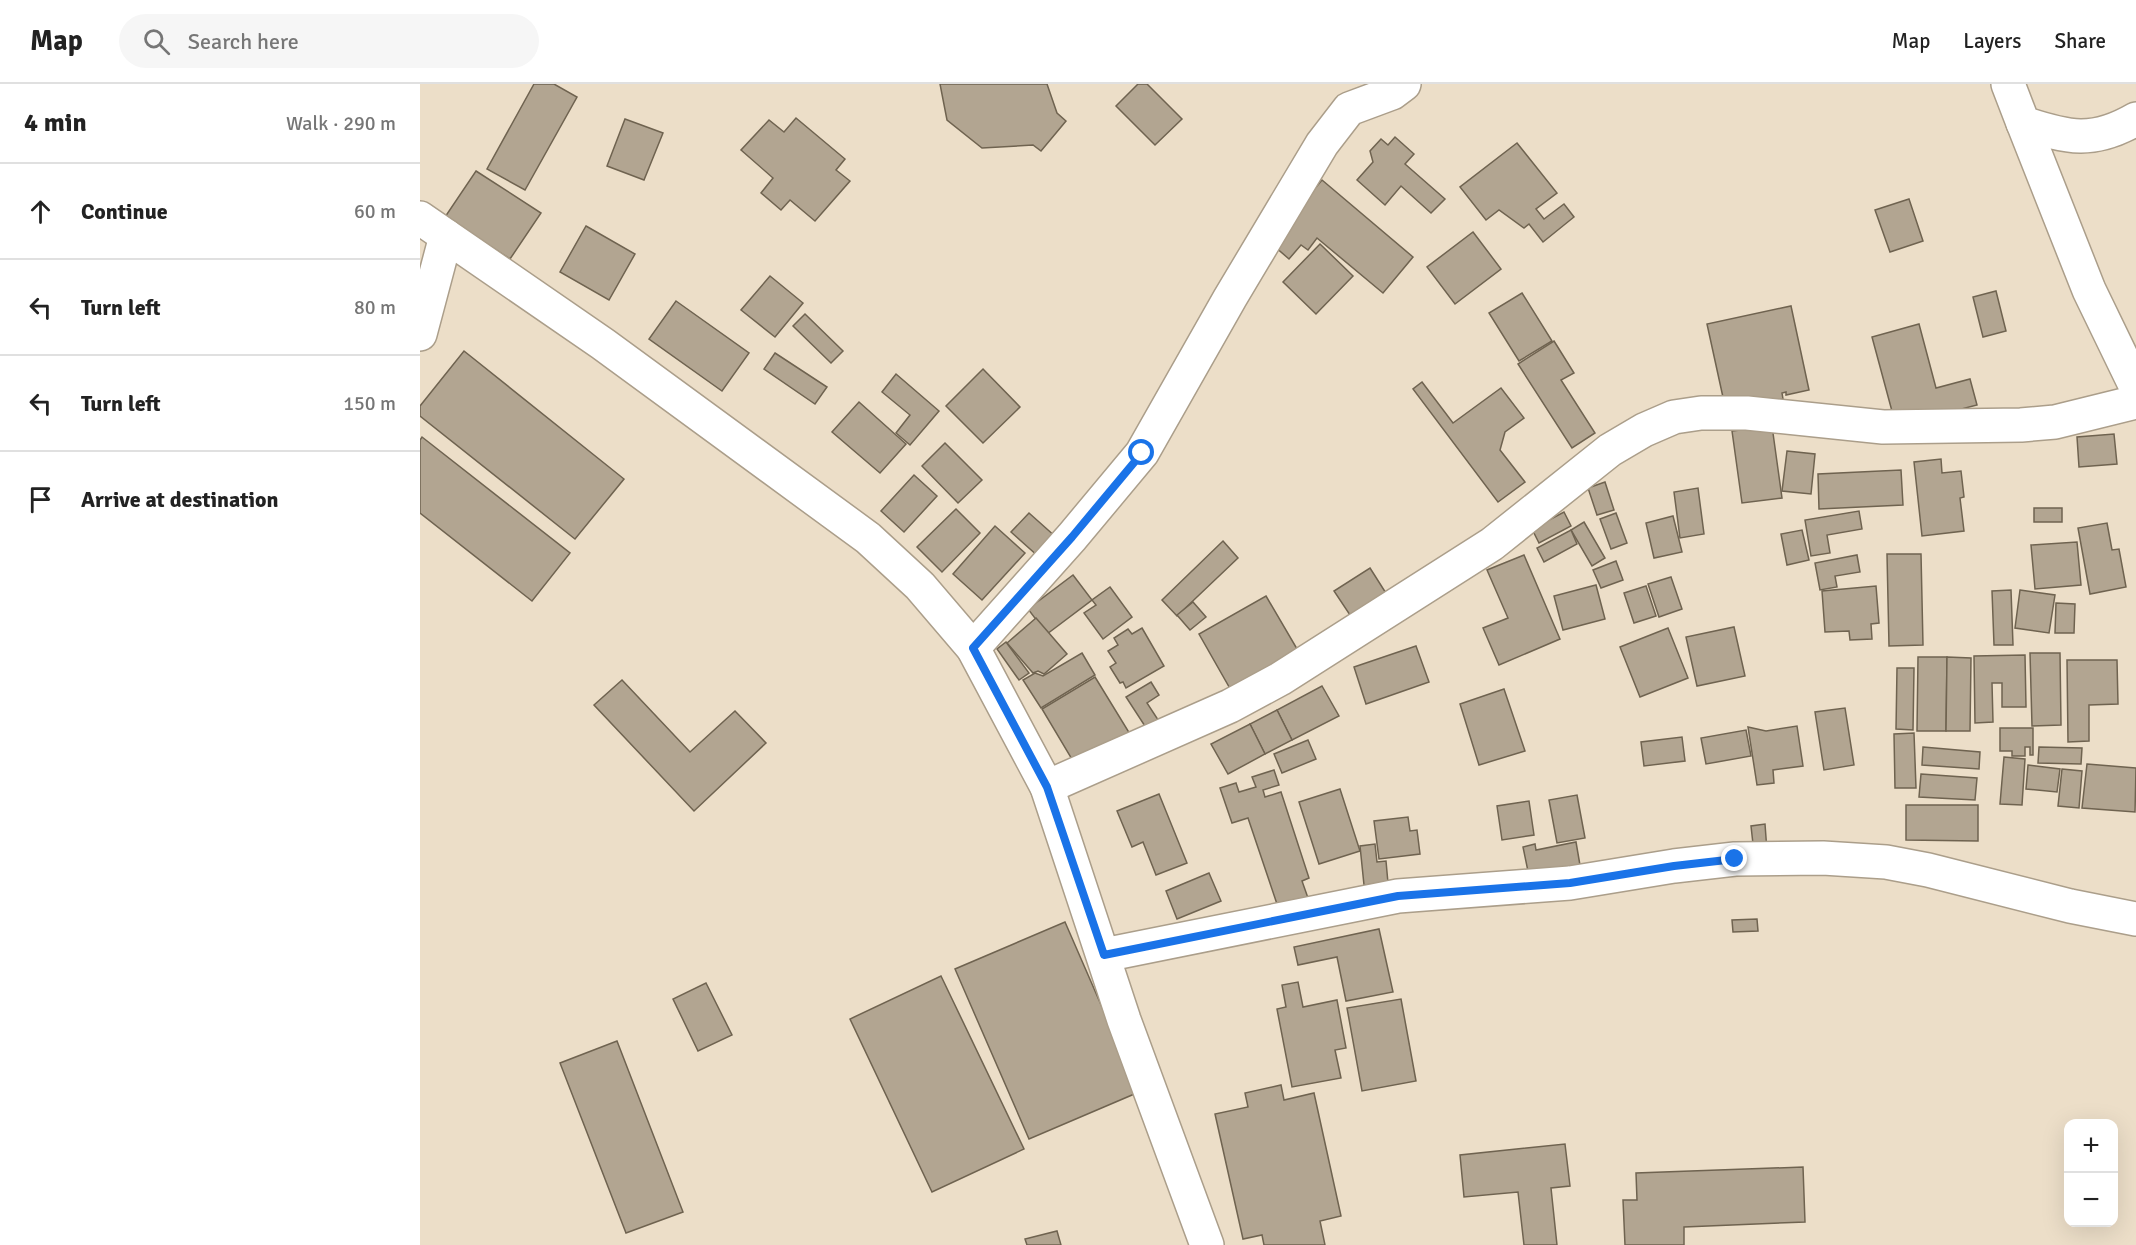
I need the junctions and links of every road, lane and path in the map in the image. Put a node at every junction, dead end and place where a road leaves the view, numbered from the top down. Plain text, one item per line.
1 (1404, 84) edge
2 (2008, 84) edge
3 (2136, 119) edge
4 (2022, 123) junction
5 (433, 227) edge
6 (420, 334) edge
7 (2136, 387) edge
8 (2136, 402) edge
9 (973, 648) junction
10 (1047, 787) junction
11 (2136, 919) edge
12 (1104, 955) junction
13 (1207, 1245) edge

1 - 9 street
2 - 4 street
3 - 4 street
4 - 7 street
5 - 6 street
5 - 9 street
8 - 10 street
9 - 10 street
10 - 12 street
11 - 12 street
12 - 13 street

